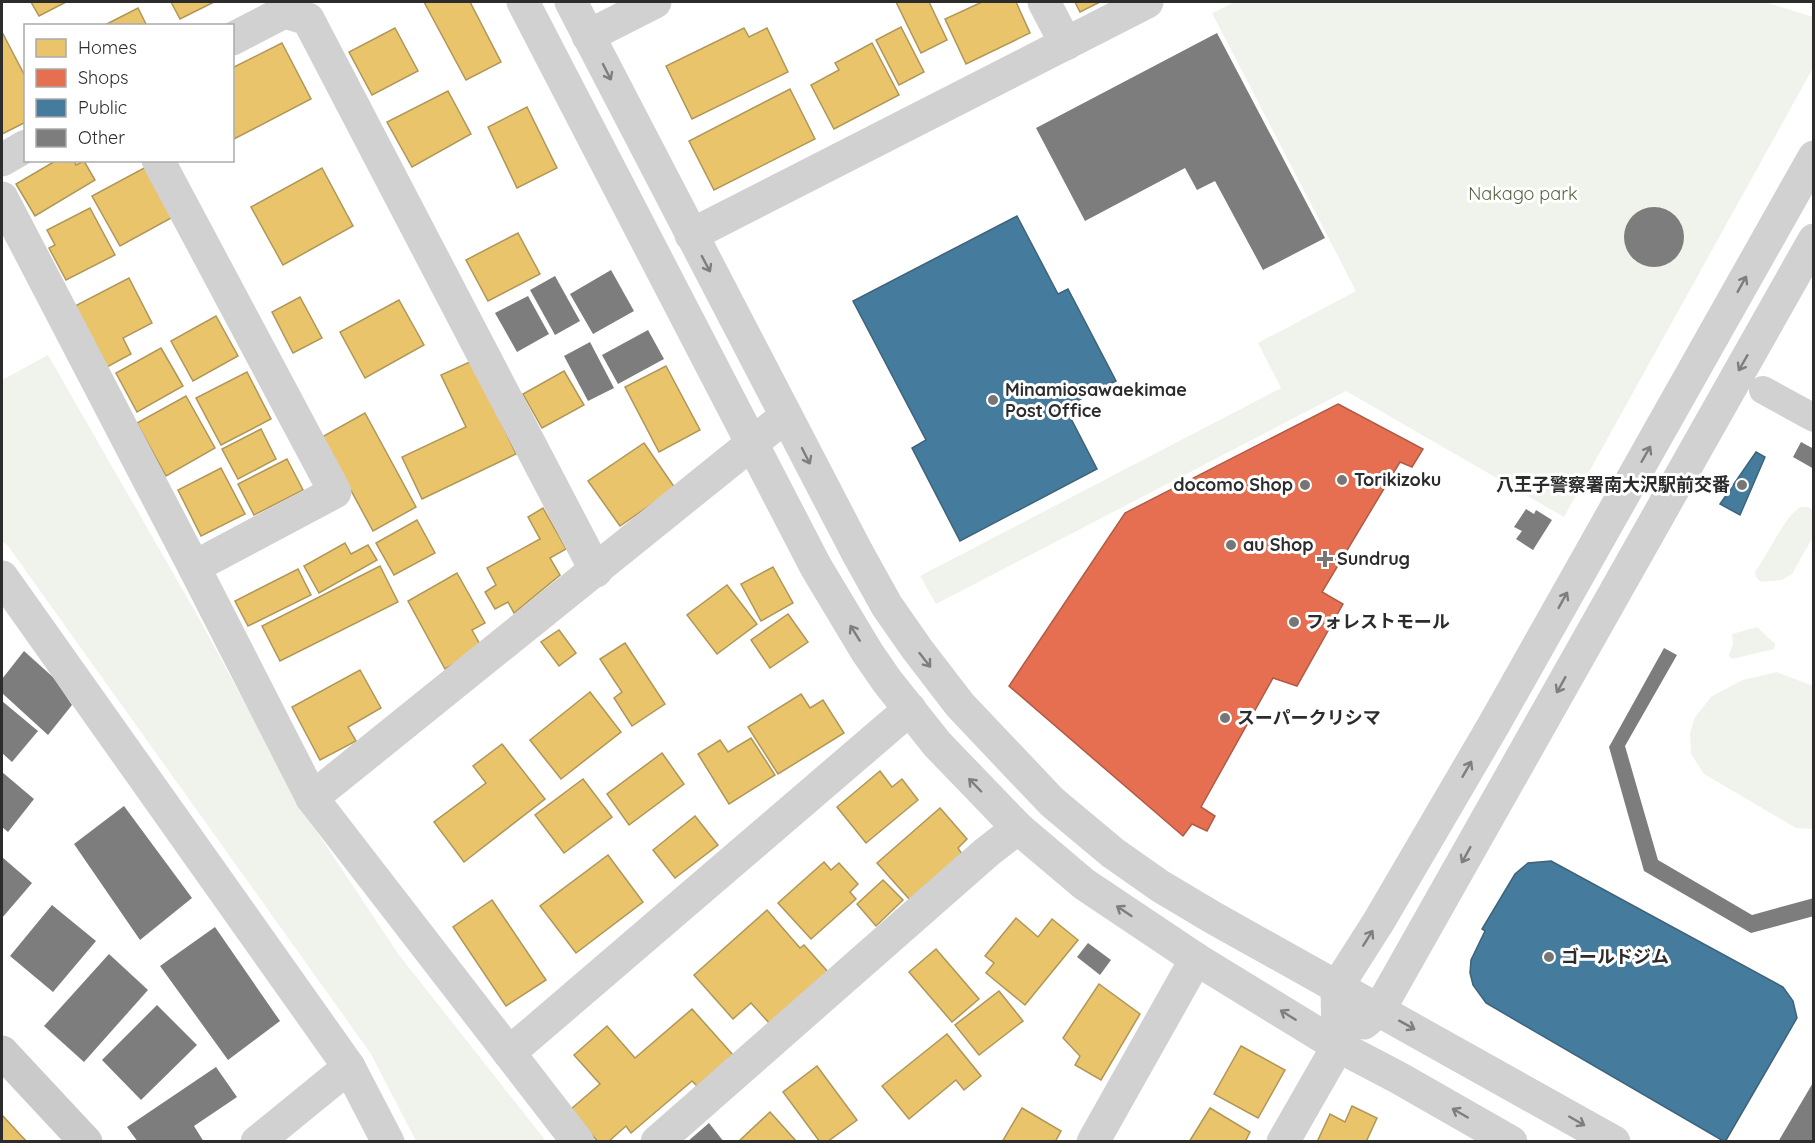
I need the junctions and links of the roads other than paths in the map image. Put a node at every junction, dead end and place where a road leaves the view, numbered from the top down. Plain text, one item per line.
1 (524, 2) edge
2 (570, 2) edge
3 (655, 2) edge
4 (1044, 2) edge
5 (1147, 2) edge
6 (588, 36) junction
7 (234, 38) edge
8 (1066, 44) junction
9 (24, 147) edge
10 (1814, 157) edge
11 (2, 160) edge
12 (159, 162) edge
13 (2, 198) edge
14 (691, 235) junction
15 (1814, 240) edge
16 (1763, 390) dead end
17 (786, 416) junction
18 (1814, 418) edge
19 (752, 443) junction
20 (194, 567) junction
21 (596, 571) junction
22 (2, 577) edge
23 (910, 709) junction
24 (312, 798) junction
25 (1018, 828) junction
26 (1196, 959) junction
27 (1337, 987) junction
28 (1379, 1010) junction
29 (1338, 1046) junction
30 (2, 1052) edge
31 (509, 1053) junction
32 (349, 1067) junction
33 (86, 1142) edge
34 (257, 1142) edge
35 (388, 1142) edge
36 (578, 1142) edge
37 (657, 1142) edge
38 (1093, 1142) edge
39 (1283, 1142) edge
40 (1511, 1142) edge
41 (1614, 1142) edge

1 - 19 street
2 - 6 street
3 - 6 street
4 - 8 street
5 - 8 street
6 -> 14 street
7 - 21 street
8 - 14 street
9 - 11 street
27 -> 10 street
12 - 20 street
13 - 20 street
14 -> 17 street
15 -> 28 street
16 - 18 street
17 - 19 street
17 -> 27 street
19 - 21 street
23 -> 19 street
20 - 24 street
21 - 24 street
22 - 32 street
25 -> 23 street
23 - 31 street
24 - 31 street
26 -> 25 street
25 - 37 street
29 -> 26 street
26 - 38 street
27 - 28 street
27 - 29 street
28 - 29 street
28 -> 41 street
29 - 39 street
40 -> 29 street
30 - 33 main road
31 - 36 street
32 - 34 street
32 - 35 street

